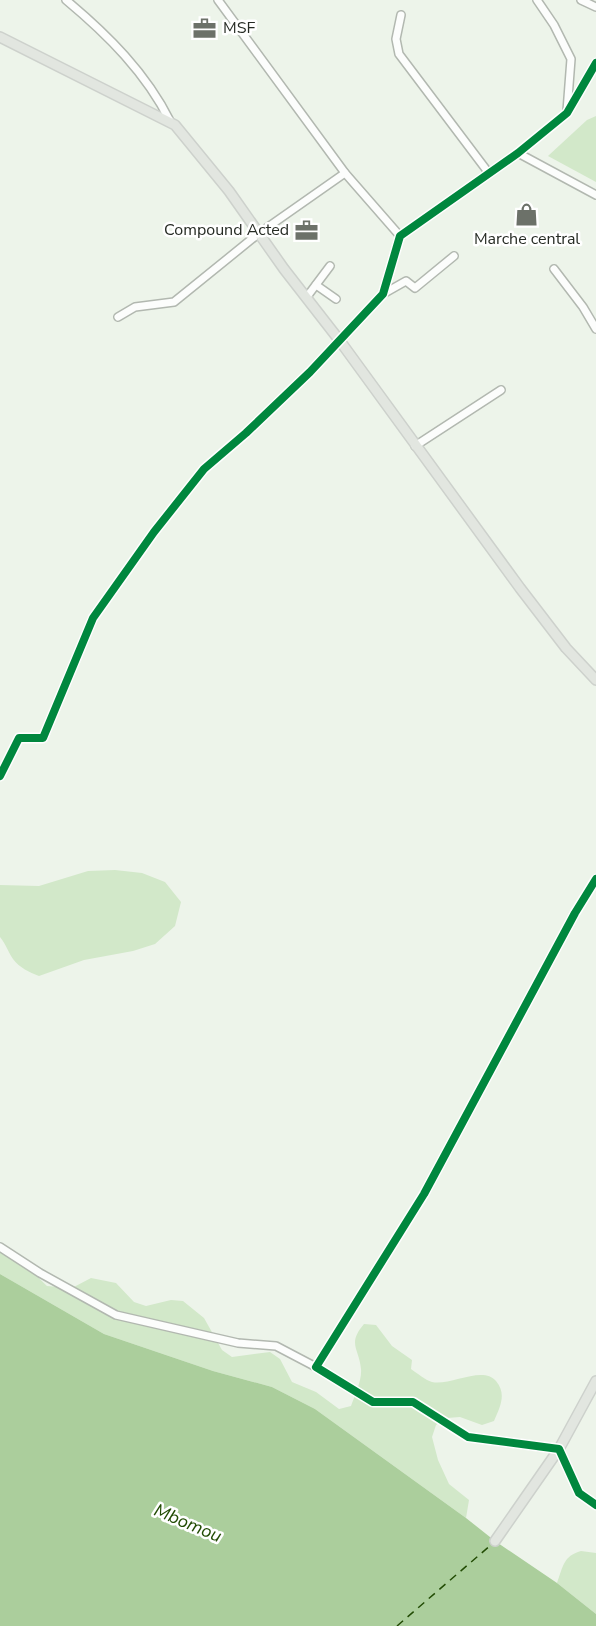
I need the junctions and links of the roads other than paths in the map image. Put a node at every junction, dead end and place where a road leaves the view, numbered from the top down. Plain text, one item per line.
1 (66, 0) edge
2 (218, 0) edge
3 (537, 0) edge
4 (581, 0) edge
5 (596, 7) edge
6 (401, 15) dead end
7 (0, 38) edge
8 (596, 63) edge
9 (567, 113) junction
10 (170, 122) junction
11 (518, 153) junction
12 (488, 172) junction
13 (345, 173) junction
14 (596, 195) edge
15 (258, 234) junction
16 (400, 236) junction
17 (454, 256) dead end
18 (330, 266) dead end
19 (554, 269) dead end
20 (316, 285) junction
21 (383, 294) junction
22 (306, 298) junction
23 (336, 298) dead end
24 (118, 317) dead end
25 (596, 329) edge
26 (340, 341) junction
27 (501, 390) dead end
28 (415, 446) junction
29 (596, 680) edge
30 (0, 776) edge
31 (596, 879) edge
32 (0, 1247) edge
33 (316, 1367) junction
34 (596, 1381) edge
35 (559, 1449) junction
36 (596, 1505) edge
37 (495, 1541) dead end

1 - 10 street
2 - 13 street
3 - 9 street
4 - 5 street
6 - 12 street
7 - 10 main road
8 - 9 street
9 - 11 street
10 - 15 main road
11 - 12 street
11 - 14 street
12 - 16 street
13 - 15 street
13 - 16 street
15 - 22 main road
15 - 24 street
16 - 21 street
17 - 21 street
18 - 20 street
19 - 25 street
20 - 22 street
20 - 23 street
21 - 26 street
22 - 26 main road
26 - 28 main road
26 - 30 street
27 - 28 street
28 - 29 main road
31 - 33 street
32 - 33 street
33 - 35 street
34 - 35 main road
35 - 36 street
35 - 37 main road

